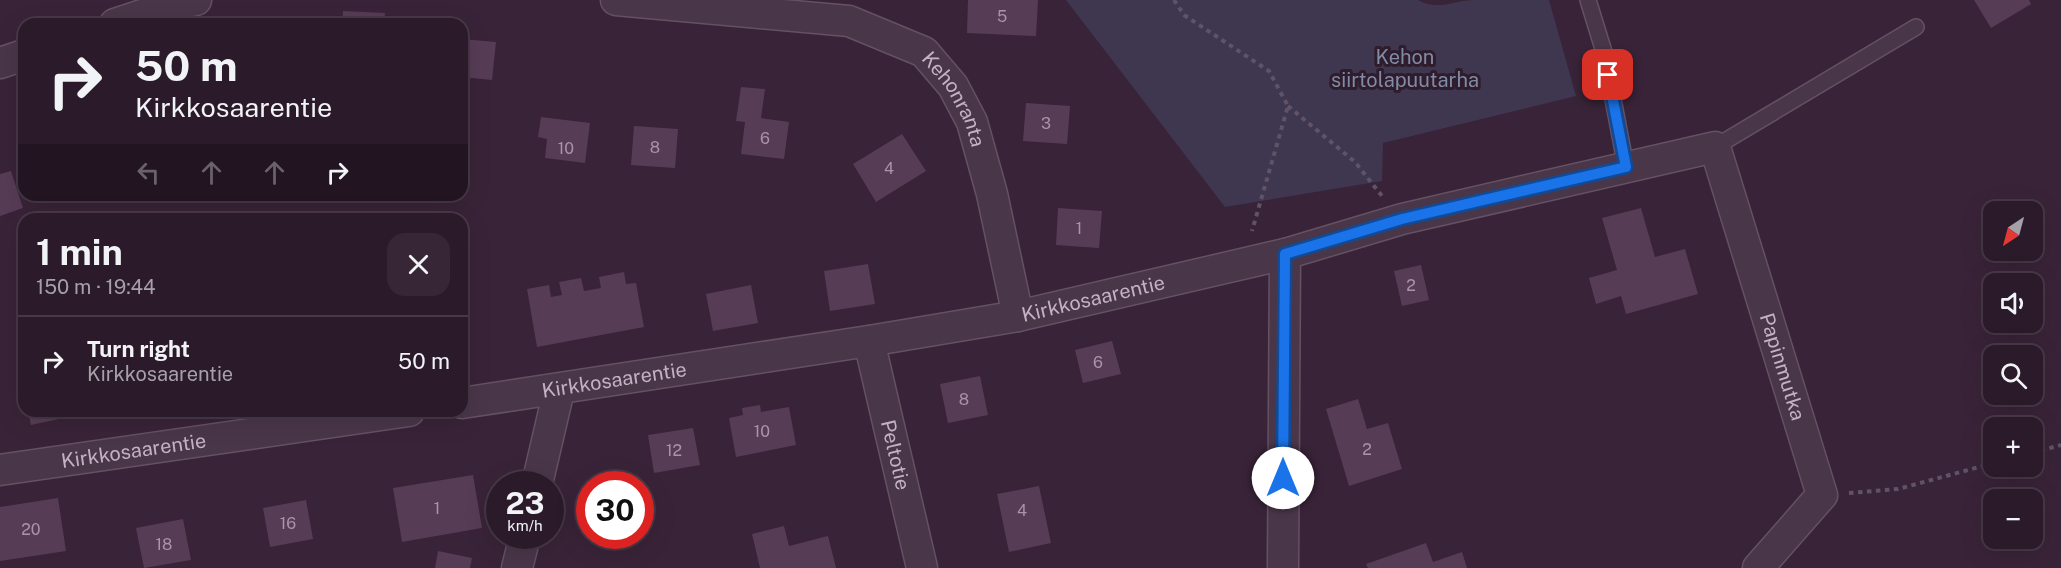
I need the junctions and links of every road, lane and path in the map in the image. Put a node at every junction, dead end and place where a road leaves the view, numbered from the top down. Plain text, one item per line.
1 (196, 0) edge
2 (616, 0) edge
3 (1174, 0) edge
4 (1588, 0) edge
5 (134, 18) edge
6 (1916, 27) dead end
7 (18, 57) edge
8 (0, 63) edge
9 (1288, 106) junction
10 (1714, 147) junction
11 (1626, 167) junction
12 (1402, 219) junction
13 (1285, 254) junction
14 (1243, 263) junction
15 (1018, 316) junction
16 (869, 341) junction
17 (558, 390) junction
18 (468, 403) edge
19 (367, 417) edge
20 (2061, 445) edge
21 (2043, 450) edge
22 (1983, 466) edge
23 (0, 470) edge
24 (540, 471) edge
25 (1822, 495) junction
26 (522, 549) edge
27 (518, 568) edge
28 (922, 568) edge
29 (1283, 568) edge
30 (1758, 568) edge

1 - 5 street
2 - 15 street, Kehonranta
3 - 9 path
4 - 11 lane
6 - 10 lane
7 - 8 street
9 - 12 path
9 - 14 path
10 - 11 street, Kirkkosaarentie
10 - 25 street, Papinmutka
11 - 12 street, Kirkkosaarentie
12 - 13 street, Kirkkosaarentie
13 - 14 street, Kirkkosaarentie
13 - 29 street
14 - 15 street, Kirkkosaarentie
15 - 16 street, Kirkkosaarentie
16 - 17 street, Kirkkosaarentie
16 - 28 street, Peltotie
17 - 18 street, Kirkkosaarentie
17 - 24 street
19 - 23 street, Kirkkosaarentie
20 - 21 path
22 - 25 path
25 - 30 street
26 - 27 street

